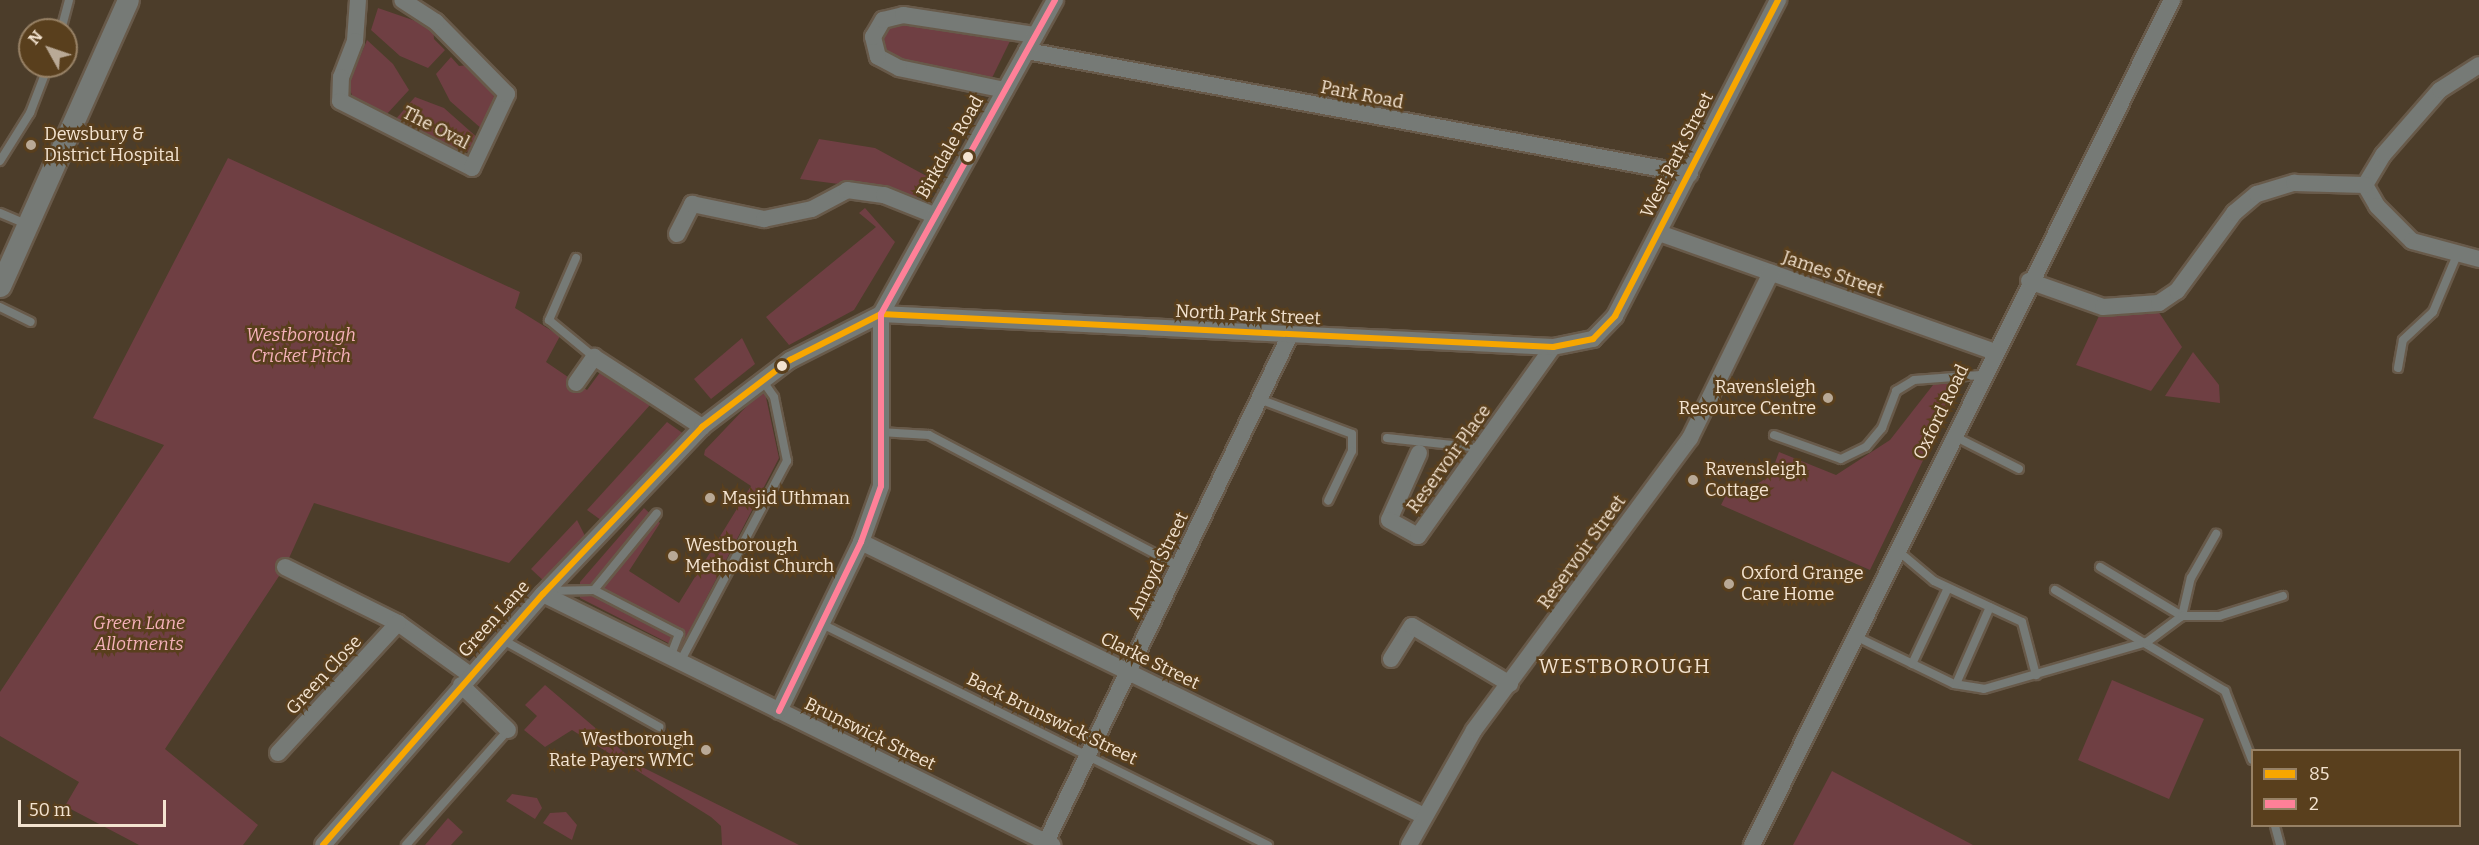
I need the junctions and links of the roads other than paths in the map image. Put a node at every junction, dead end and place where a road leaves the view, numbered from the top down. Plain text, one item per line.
1 (69, 0) edge
2 (128, 0) edge
3 (358, 0) edge
4 (402, 0) edge
5 (1055, 0) edge
6 (1778, 0) edge
7 (2172, 0) edge
8 (65, 18) edge
9 (1036, 35) junction
10 (1027, 51) junction
11 (2479, 65) edge
12 (43, 78) edge
13 (1005, 90) junction
14 (0, 144) edge
15 (3, 157) edge
16 (1690, 174) junction
17 (2365, 185) junction
18 (0, 213) edge
19 (934, 215) junction
20 (26, 224) junction
21 (1659, 233) junction
22 (677, 234) dead end
23 (2457, 255) junction
24 (576, 258) dead end
25 (2479, 259) edge
26 (1771, 273) junction
27 (2029, 281) junction
28 (0, 286) edge
29 (0, 307) edge
30 (881, 314) junction
31 (31, 322) dead end
32 (1607, 325) joint
33 (1289, 337) junction
34 (1553, 347) junction
35 (1994, 351) junction
36 (594, 357) junction
37 (2398, 368) dead end
38 (1982, 375) junction
39 (762, 379) junction
40 (576, 383) dead end
41 (1259, 399) junction
42 (702, 427) junction
43 (879, 432) junction
44 (1774, 435) dead end
45 (1952, 435) junction
46 (1387, 438) dead end
47 (1481, 448) junction
48 (1419, 453) dead end
49 (2019, 469) dead end
50 (1328, 501) dead end
51 (657, 513) dead end
52 (2216, 534) dead end
53 (861, 542) junction
54 (1895, 549) junction
55 (1179, 566) junction
56 (285, 567) dead end
57 (2100, 567) dead end
58 (1948, 588) junction
59 (594, 590) junction
60 (2055, 590) dead end
61 (545, 592) junction
62 (2283, 596) dead end
63 (1990, 607) junction
64 (2182, 616) junction
65 (398, 623) junction
66 (822, 624) junction
67 (1853, 635) junction
68 (502, 639) junction
69 (2147, 642) junction
70 (1391, 659) dead end
71 (675, 660) junction
72 (1912, 664) junction
73 (1128, 672) junction
74 (2036, 675) junction
75 (465, 680) junction
76 (1510, 684) junction
77 (1956, 684) junction
78 (779, 711) junction
79 (660, 727) dead end
80 (508, 730) joint
81 (278, 753) dead end
82 (2251, 755) edge
83 (1088, 756) junction
84 (1422, 815) junction
85 (2276, 827) edge
86 (1049, 844) edge
87 (323, 845) edge
88 (406, 845) edge
89 (1269, 845) edge
90 (1409, 845) edge
91 (1752, 845) edge
92 (2280, 845) edge

1 - 8 lane
2 - 20 street
3 - 4 street, The Oval
5 - 9 street, Birkdale Road
6 - 16 street, West Park Street
7 - 27 street, Oxford Road
9 - 10 street, Birkdale Road
9 - 13 street
10 - 13 street, Birkdale Road
10 - 16 street, Park Road
11 - 17 street
12 - 15 lane
13 - 19 street, Birkdale Road
14 - 15 lane
16 - 21 street, West Park Street
17 - 23 street
17 - 27 street
18 - 20 lane
19 - 22 street
19 - 30 street, Birkdale Road
20 - 28 street
21 - 26 street, James Street
21 - 32 street, West Park Street
23 - 25 street
23 - 37 lane
24 - 36 lane
26 - 35 street, James Street
26 - 76 street, Reservoir Street
27 - 35 street, Oxford Road
29 - 31 lane
30 - 33 street, North Park Street
30 - 39 street, Green Lane
30 - 43 street
32 - 34 street, North Park Street
33 - 34 street, North Park Street
33 - 41 street, Anroyd Street
34 - 47 street, Reservoir Place
35 - 38 street, Oxford Road
36 - 40 street
36 - 42 street
38 - 44 lane
38 - 45 street, Oxford Road
39 - 42 street, Green Lane
39 - 71 lane
41 - 50 lane
41 - 55 street, Anroyd Street
42 - 61 street, Green Lane
43 - 53 street
43 - 55 lane
45 - 49 lane
45 - 54 street, Oxford Road
46 - 47 lane
47 - 48 street, Reservoir Place
51 - 59 lane
52 - 64 lane
53 - 66 street
53 - 73 street, Clarke Street
54 - 58 lane
54 - 67 street, Oxford Road
55 - 73 street, Anroyd Street
56 - 65 street
57 - 64 lane
58 - 63 lane
58 - 72 lane
59 - 61 lane
59 - 71 lane
60 - 69 lane
61 - 68 street, Green Lane
61 - 71 street, Brunswick Street
62 - 64 lane
63 - 74 lane
63 - 77 lane
64 - 69 lane
65 - 75 street
65 - 81 street, Green Close
66 - 78 street
66 - 83 lane, Back Brunswick Street
67 - 72 lane
67 - 91 street, Oxford Road
68 - 75 street, Green Lane
68 - 79 lane
69 - 74 lane
69 - 82 lane
70 - 76 street
71 - 78 street, Brunswick Street
72 - 77 lane
73 - 83 street, Anroyd Street
73 - 84 street, Clarke Street
74 - 77 lane
75 - 80 street
75 - 87 street, Green Lane
76 - 84 street, Reservoir Street
78 - 86 street, Brunswick Street
80 - 88 lane
83 - 86 street, Anroyd Street
83 - 89 lane, Back Brunswick Street
84 - 90 street, Reservoir Street
85 - 92 lane

